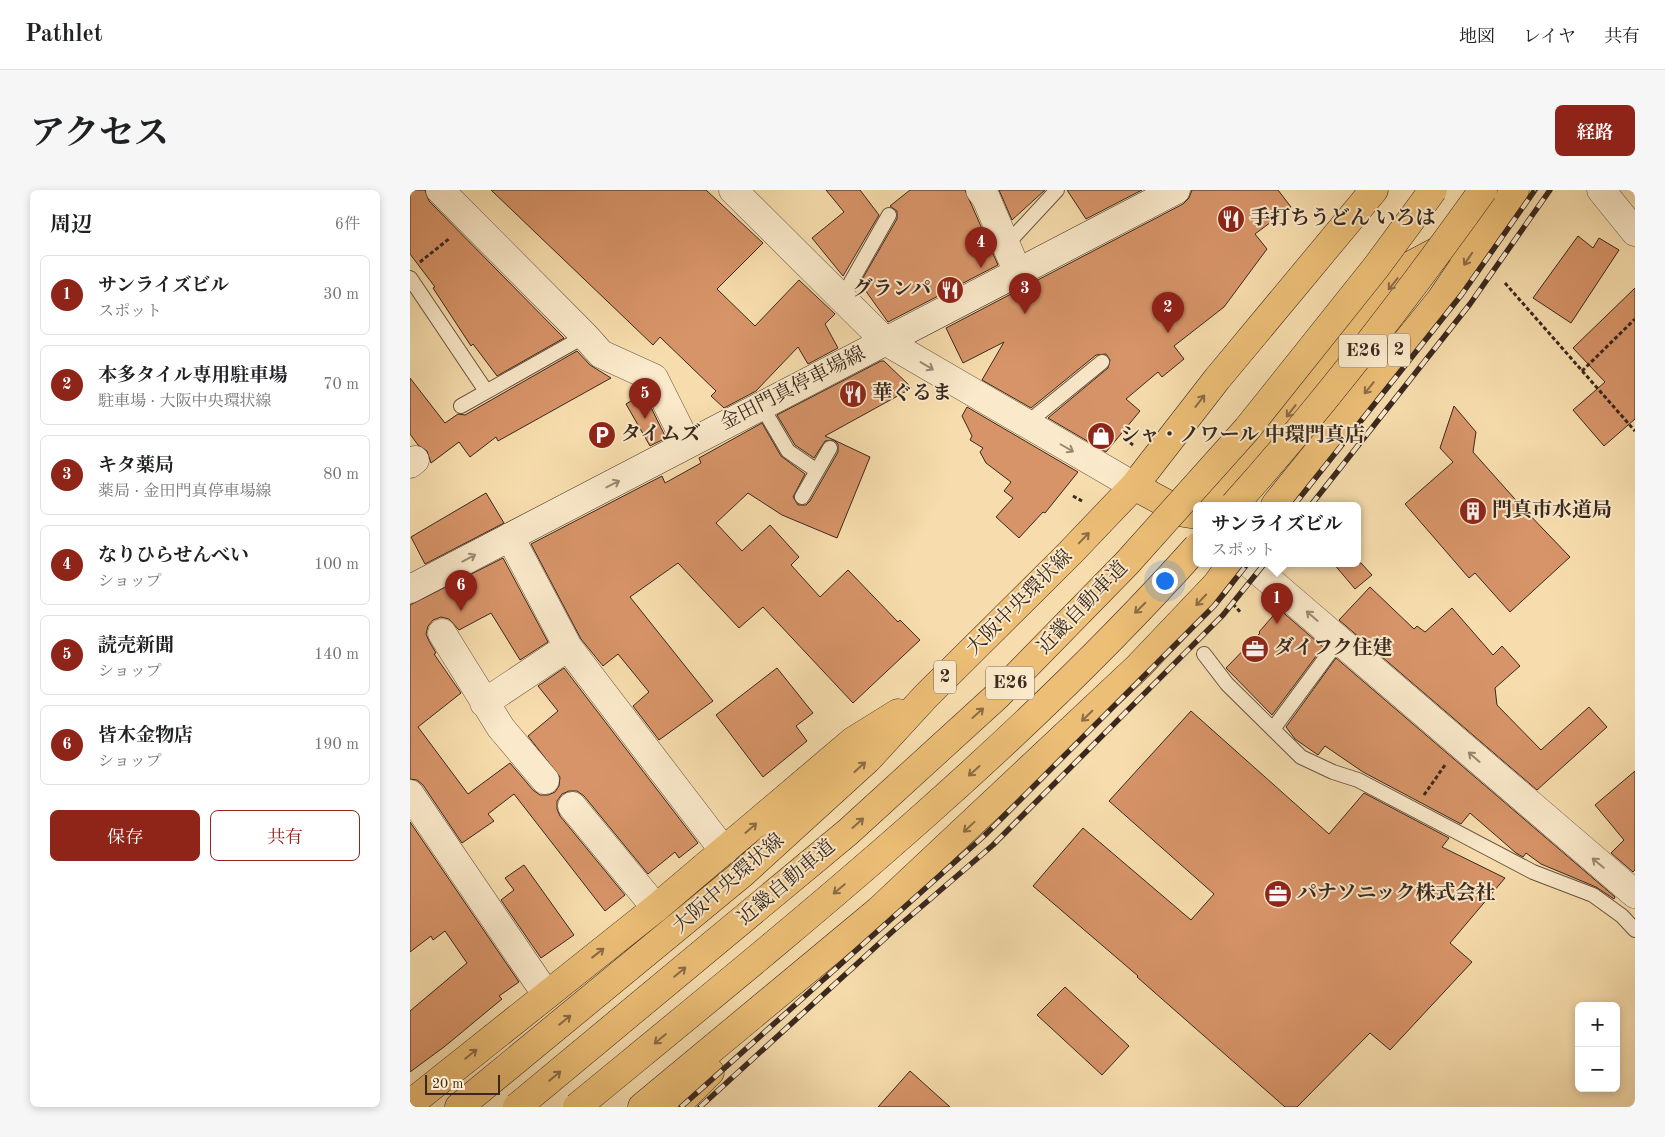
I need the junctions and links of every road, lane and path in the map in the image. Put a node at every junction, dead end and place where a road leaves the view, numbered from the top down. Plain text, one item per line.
1 (440, 190) edge
2 (980, 190) edge
3 (1057, 190) edge
4 (1176, 190) edge
5 (1374, 190) edge
6 (1432, 190) edge
7 (1483, 190) edge
8 (1515, 190) edge
9 (1601, 190) edge
10 (742, 193) edge
11 (889, 215) dead end
12 (470, 222) junction
13 (1492, 222) junction
14 (1635, 232) edge
15 (1006, 245) junction
16 (418, 265) dead end
17 (1018, 273) junction
18 (410, 278) edge
19 (1505, 283) dead end
20 (842, 298) junction
21 (1635, 319) edge
22 (585, 336) junction
23 (885, 341) junction
24 (1102, 362) dead end
25 (1582, 371) junction
26 (486, 391) junction
27 (761, 405) junction
28 (460, 406) dead end
29 (1026, 424) junction
30 (1635, 431) edge
31 (687, 444) junction
32 (830, 448) dead end
33 (817, 471) junction
34 (1134, 486) junction
35 (802, 497) dead end
36 (1217, 502) edge
37 (1237, 502) edge
38 (1277, 502) edge
39 (1193, 514) edge
40 (510, 537) junction
41 (1193, 551) edge
42 (1229, 567) edge
43 (1255, 567) edge
44 (412, 585) edge
45 (442, 633) dead end
46 (1339, 640) junction
47 (568, 647) junction
48 (1204, 654) dead end
49 (926, 696) junction
50 (484, 703) junction
51 (1273, 729) junction
52 (1459, 744) junction
53 (545, 780) dead end
54 (410, 794) edge
55 (572, 806) dead end
56 (1415, 809) junction
57 (724, 851) junction
58 (1635, 894) edge
59 (656, 908) junction
60 (1635, 930) edge
61 (832, 952) junction
62 (546, 994) junction
63 (413, 1094) edge
64 (459, 1107) edge
65 (517, 1107) edge
66 (578, 1107) edge
67 (642, 1107) edge
68 (675, 1107) edge

1 - 12 street
2 - 15 street
3 - 15 lane
4 - 17 street, 金田門真停車場線
34 -> 5 main road, 大阪中央環状線 / 2
65 -> 6 main road, 近畿自動車道 / E26, bridge
7 - 37 main road, E26, bridge
8 - 13 main road, 2
9 - 14 street
10 - 20 street
11 - 20 lane
12 - 16 path
12 - 22 street
13 -> 36 main road
13 -> 38 main road, 2
15 - 17 street
17 - 23 street, 金田門真停車場線
18 - 26 lane
19 - 25 path
20 - 23 street
21 - 25 path
22 - 26 lane
22 - 31 street
23 - 27 street, 金田門真停車場線
23 -> 29 street
24 - 29 lane
25 - 30 path
26 - 28 lane
27 - 31 street, 金田門真停車場線
27 - 33 lane
29 -> 34 street
40 -> 31 street, 金田門真停車場線
32 - 33 lane
33 - 35 lane
34 - 39 main road
49 -> 34 main road, 大阪中央環状線 / 2
44 -> 40 street, 金田門真停車場線
40 - 47 street
41 -> 66 main road, 近畿自動車道 / E26, bridge
42 -> 61 main road
46 -> 43 street
45 - 50 street
46 - 51 lane
46 - 52 street
47 - 50 street
47 - 57 street
48 - 51 lane
57 -> 49 main road
64 -> 49 main road, 大阪中央環状線 / 2
50 - 53 street
51 - 56 lane
52 - 56 path
58 -> 52 street
54 - 62 street
55 - 59 street
56 - 60 lane
57 - 59 main road
62 -> 59 main road
61 - 67 main road
61 - 68 main road
63 -> 62 main road

